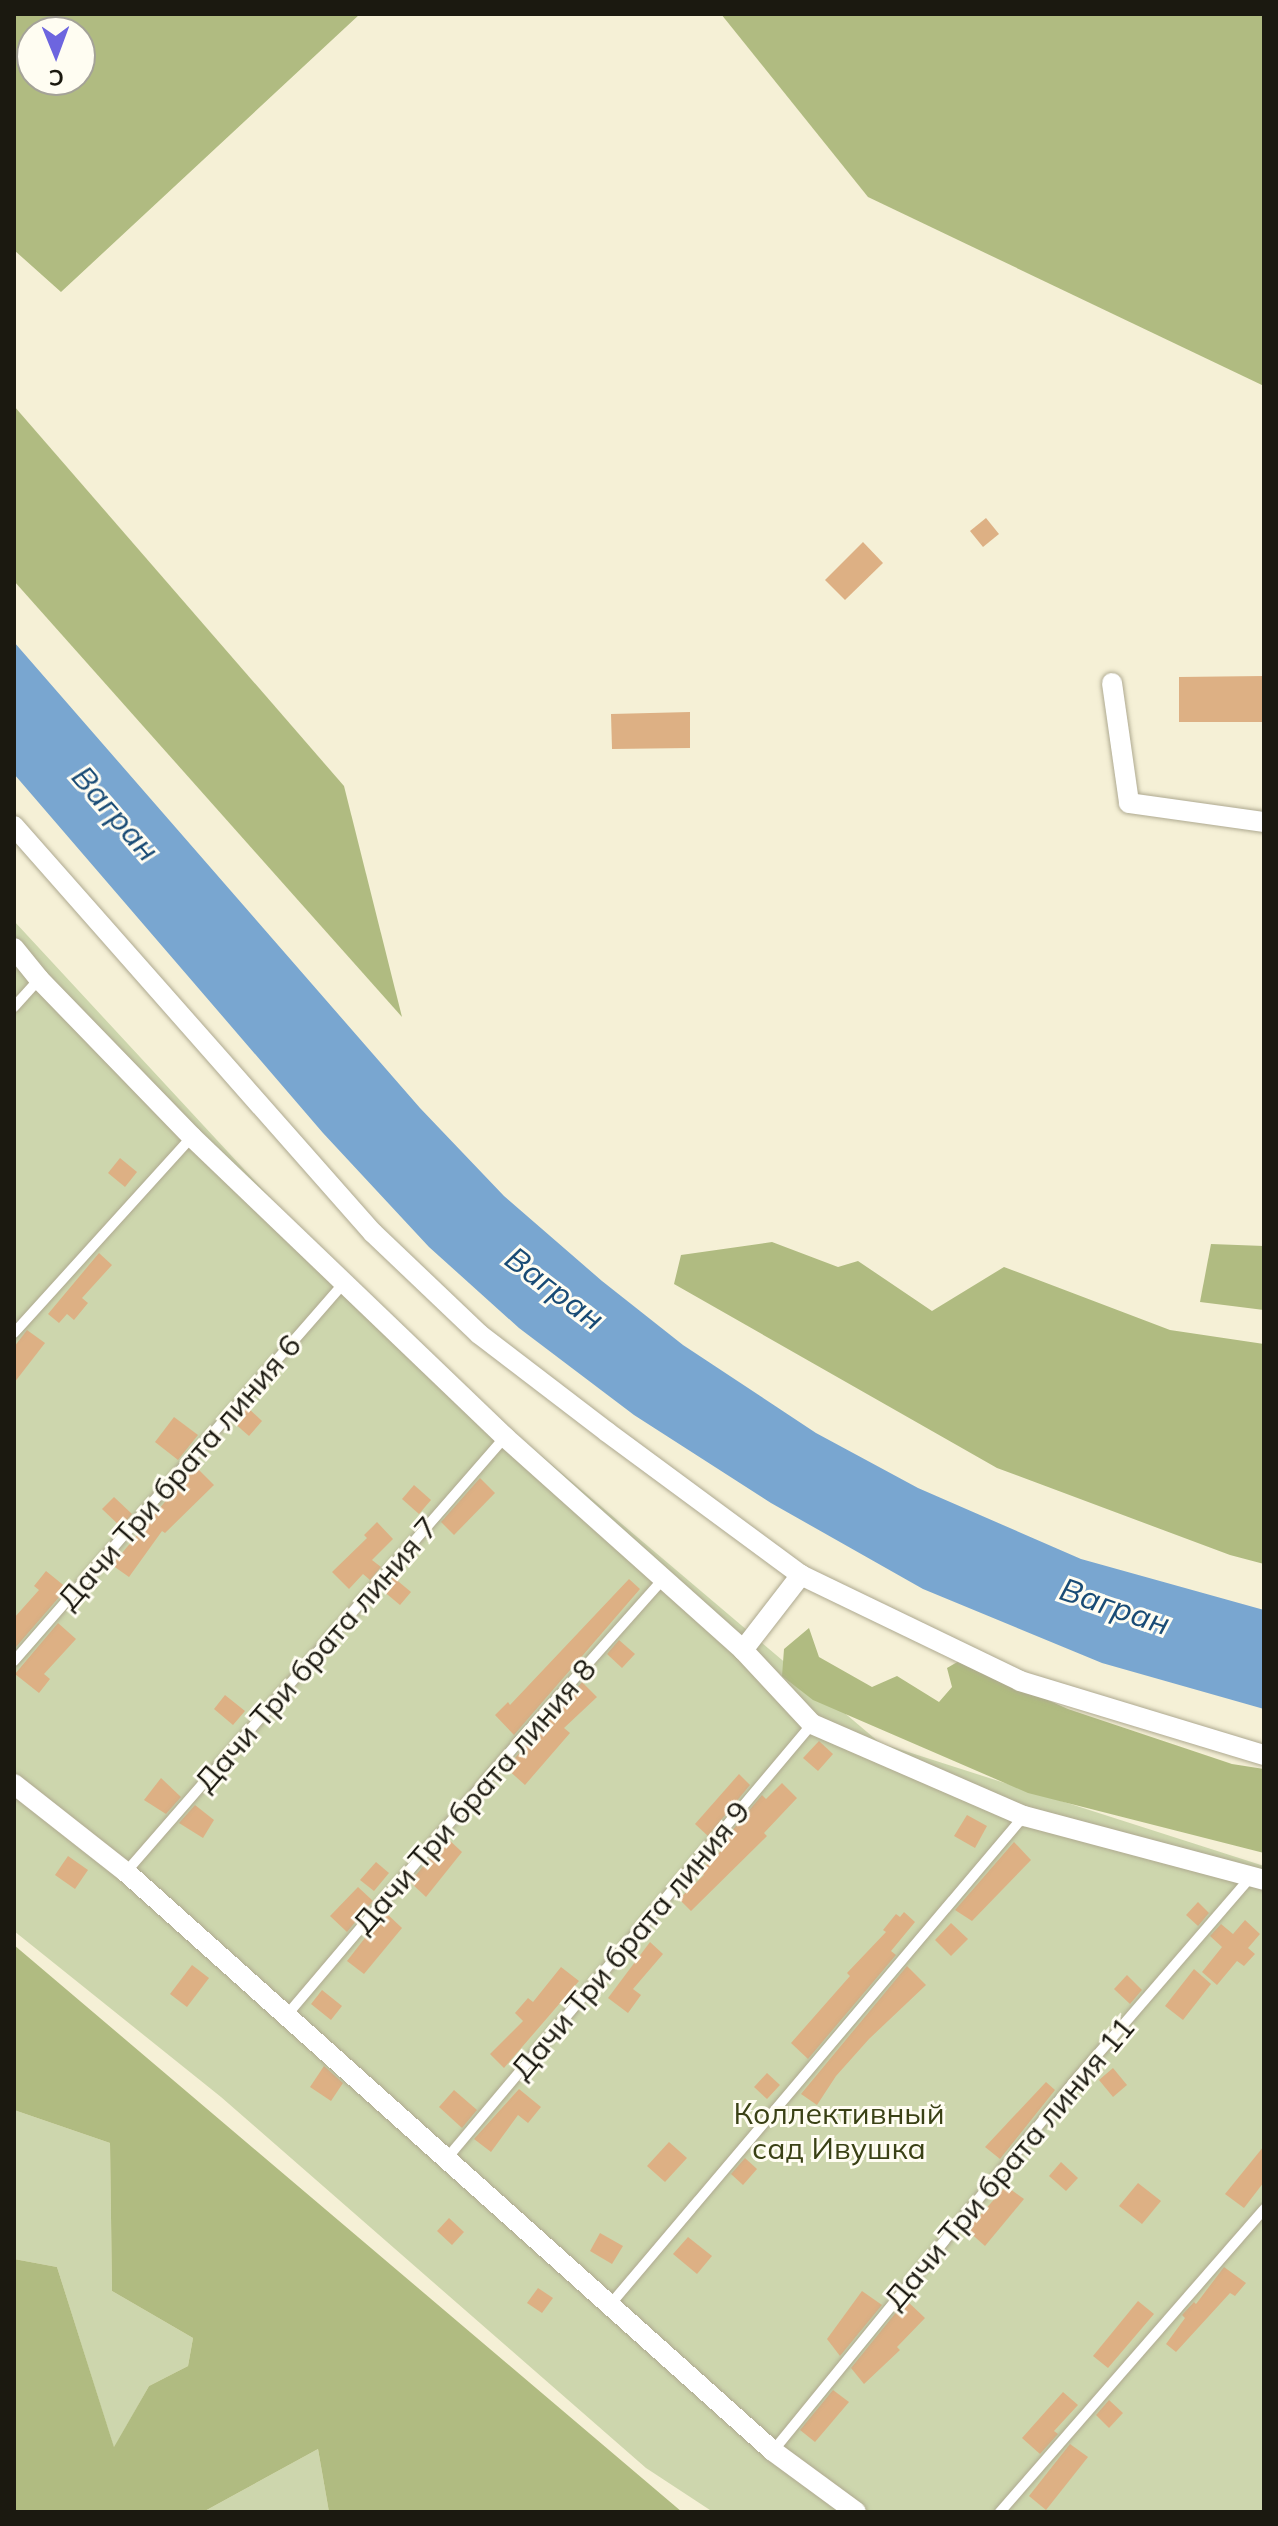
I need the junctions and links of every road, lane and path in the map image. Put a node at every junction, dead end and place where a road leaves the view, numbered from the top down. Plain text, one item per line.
1 (1112, 683) dead end
2 (1264, 822) edge
3 (14, 826) edge
4 (14, 948) edge
5 (39, 979) junction
6 (14, 1007) edge
7 (192, 1137) junction
8 (344, 1283) junction
9 (14, 1333) edge
10 (505, 1437) junction
11 (801, 1575) junction
12 (664, 1578) junction
13 (743, 1650) junction
14 (14, 1661) edge
15 (812, 1724) junction
16 (1264, 1755) edge
17 (14, 1784) edge
18 (1024, 1816) junction
19 (126, 1872) junction
20 (1257, 1879) edge
21 (286, 2016) junction
22 (448, 2157) junction
23 (1264, 2209) edge
24 (609, 2306) junction
25 (773, 2451) junction
26 (856, 2512) edge
27 (1000, 2512) edge

1 - 2 street
3 - 11 street
4 - 5 street
5 - 6 lane
5 - 7 street
7 - 8 street
7 - 9 lane
8 - 10 street
8 - 14 lane, Дачи Три брата линия 6
10 - 12 street
10 - 19 lane, Дачи Три брата линия 7
11 - 13 street
11 - 16 street
12 - 13 street
12 - 21 lane, Дачи Три брата линия 8
13 - 15 street
15 - 18 street
15 - 22 lane, Дачи Три брата линия 9
17 - 19 street
18 - 20 street
18 - 24 lane
19 - 21 street
20 - 25 lane, Дачи Три брата линия 11
21 - 22 street
22 - 24 street
23 - 27 lane
24 - 25 street
25 - 26 street

